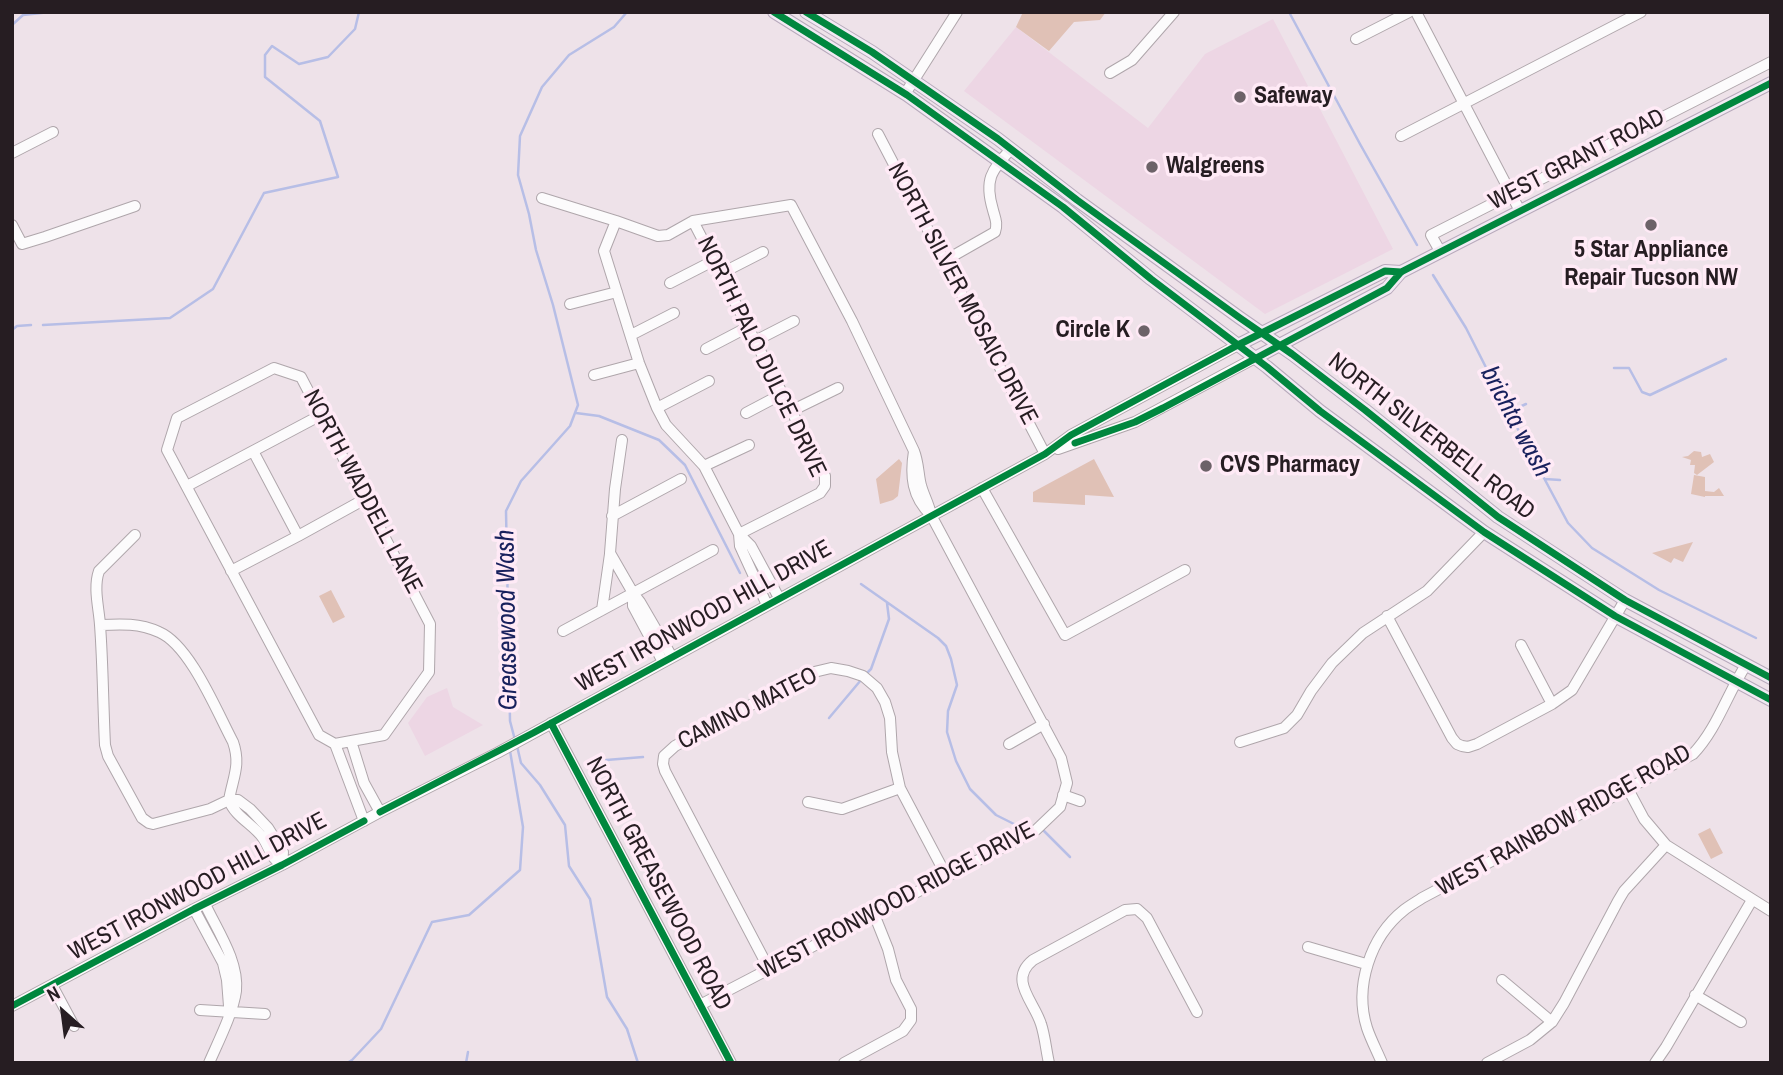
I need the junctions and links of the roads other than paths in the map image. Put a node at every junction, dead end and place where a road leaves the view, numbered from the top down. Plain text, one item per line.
1 (774, 12) edge
2 (806, 12) edge
3 (957, 12) edge
4 (1174, 12) edge
5 (1409, 12) edge
6 (1416, 12) edge
7 (1641, 12) edge
8 (1356, 38) dead end
9 (1771, 62) edge
10 (1110, 73) dead end
11 (914, 80) junction
12 (1771, 83) edge
13 (905, 94) junction
14 (1464, 103) junction
15 (53, 132) dead end
16 (878, 134) dead end
17 (1401, 136) dead end
18 (1011, 149) junction
19 (12, 153) edge
20 (1000, 161) junction
21 (1512, 194) junction
22 (542, 198) dead end
23 (135, 206) dead end
24 (1063, 207) junction
25 (1520, 211) junction
26 (616, 221) junction
27 (693, 221) junction
28 (12, 225) edge
29 (1136, 242) junction
30 (1440, 251) junction
31 (763, 252) dead end
32 (713, 261) junction
33 (944, 261) junction
34 (1401, 272) junction
35 (720, 274) junction
36 (670, 283) dead end
37 (617, 292) junction
38 (570, 304) dead end
39 (674, 313) dead end
40 (794, 321) dead end
41 (748, 327) junction
42 (1262, 333) junction
43 (631, 335) junction
44 (755, 341) junction
45 (1238, 345) junction
46 (1280, 345) junction
47 (706, 349) dead end
48 (1255, 358) junction
49 (639, 363) junction
50 (594, 375) dead end
51 (709, 381) dead end
52 (838, 388) dead end
53 (782, 394) junction
54 (657, 408) junction
55 (791, 411) junction
56 (746, 414) dead end
57 (321, 415) junction
58 (621, 440) dead end
59 (749, 445) dead end
60 (253, 451) junction
61 (1045, 454) junction
62 (704, 466) junction
63 (1450, 478) junction
64 (681, 479) dead end
65 (187, 486) junction
66 (982, 488) junction
67 (1437, 497) junction
68 (365, 499) junction
69 (931, 515) junction
70 (612, 516) junction
71 (1484, 532) junction
72 (739, 534) junction
73 (135, 535) dead end
74 (298, 536) junction
75 (713, 550) dead end
76 (610, 553) junction
77 (1185, 570) dead end
78 (231, 571) junction
79 (632, 593) junction
80 (779, 598) junction
81 (1625, 600) junction
82 (767, 605) junction
83 (602, 610) junction
84 (1387, 616) junction
85 (1615, 616) junction
86 (100, 625) junction
87 (563, 631) dead end
88 (1521, 645) dead end
89 (667, 659) junction
90 (1746, 665) junction
91 (1771, 678) edge
92 (1735, 682) junction
93 (1771, 701) edge
94 (1552, 704) junction
95 (551, 723) junction
96 (1044, 724) junction
97 (351, 741) junction
98 (1240, 742) dead end
99 (335, 744) junction
100 (1009, 744) dead end
101 (900, 788) junction
102 (1628, 789) junction
103 (1063, 795) junction
104 (230, 796) junction
105 (1080, 801) dead end
106 (808, 802) dead end
107 (380, 813) junction
108 (364, 821) junction
109 (1666, 845) junction
110 (282, 866) junction
111 (947, 877) junction
112 (1752, 900) junction
113 (199, 907) junction
114 (1771, 911) edge
115 (874, 914) junction
116 (1308, 947) dead end
117 (1366, 964) junction
118 (769, 969) junction
119 (1502, 980) dead end
120 (52, 985) junction
121 (1695, 995) junction
122 (700, 1004) junction
123 (12, 1006) edge
124 (200, 1010) dead end
125 (229, 1012) junction
126 (1197, 1012) dead end
127 (265, 1014) dead end
128 (1552, 1022) junction
129 (1741, 1022) dead end
130 (74, 1026) dead end
131 (209, 1063) edge
132 (731, 1063) edge
133 (844, 1063) edge
134 (1049, 1063) edge
135 (1382, 1063) edge
136 (1487, 1063) edge
137 (1654, 1063) edge

1 - 13 main road, NORTH SILVERBELL ROAD
2 - 11 main road, NORTH SILVERBELL ROAD
3 - 11 street
4 - 10 street
5 - 8 street
6 - 14 street
7 - 14 street
9 - 21 street, WEST GRANT ROAD
11 - 13 street
11 - 18 main road, NORTH SILVERBELL ROAD
12 - 25 main road, WEST GRANT ROAD
13 - 20 main road, NORTH SILVERBELL ROAD
14 - 17 street
14 - 21 street
15 - 19 street
16 - 33 street, NORTH SILVER MOSAIC DRIVE
18 - 20 street
18 - 29 main road, NORTH SILVERBELL ROAD
20 - 24 main road, NORTH SILVERBELL ROAD
20 - 33 street
21 - 25 street
21 - 30 street, WEST GRANT ROAD
22 - 26 street
23 - 28 street
24 - 29 main road
24 - 45 main road, NORTH SILVERBELL ROAD
25 - 30 main road, WEST GRANT ROAD
26 - 27 street
26 - 37 street
27 - 32 street, NORTH PALO DULCE DRIVE
27 - 69 street
29 - 42 main road, NORTH SILVERBELL ROAD
30 - 34 main road, WEST GRANT ROAD
31 - 35 street
32 - 35 street, NORTH PALO DULCE DRIVE
32 - 36 street
33 - 61 street, NORTH SILVER MOSAIC DRIVE
34 - 42 main road, WEST GRANT ROAD
34 - 46 main road, WEST GRANT ROAD
35 - 41 street, NORTH PALO DULCE DRIVE
37 - 38 street
37 - 43 street
39 - 43 street
40 - 44 street
41 - 44 street, NORTH PALO DULCE DRIVE
41 - 47 street
42 - 45 main road, WEST GRANT ROAD
42 - 46 main road, NORTH SILVERBELL ROAD
43 - 49 street
44 - 53 street, NORTH PALO DULCE DRIVE
45 - 48 main road, NORTH SILVERBELL ROAD
45 - 61 street, WEST IRONWOOD HILL DRIVE
46 - 48 main road, WEST GRANT ROAD
46 - 63 main road, NORTH SILVERBELL ROAD
48 - 61 street, WEST IRONWOOD HILL DRIVE
48 - 67 main road, NORTH SILVERBELL ROAD
49 - 50 street
49 - 54 street
51 - 54 street
52 - 55 street
53 - 55 street, NORTH PALO DULCE DRIVE
53 - 56 street
54 - 62 street
55 - 72 street, NORTH PALO DULCE DRIVE
57 - 60 street
57 - 65 street, NORTH WADDELL LANE
57 - 68 street, NORTH WADDELL LANE
58 - 70 street
59 - 62 street
60 - 65 street
60 - 74 street
61 - 66 street, WEST IRONWOOD HILL DRIVE
62 - 72 street
63 - 67 main road
63 - 81 main road, NORTH SILVERBELL ROAD
64 - 70 street
65 - 78 street, NORTH WADDELL LANE
66 - 69 street, WEST IRONWOOD HILL DRIVE
66 - 77 street
67 - 71 main road, NORTH SILVERBELL ROAD
68 - 74 street
68 - 97 street, NORTH WADDELL LANE
69 - 80 street, WEST IRONWOOD HILL DRIVE
69 - 96 street
70 - 76 street
71 - 84 street
71 - 85 main road, NORTH SILVERBELL ROAD
72 - 80 street
72 - 82 street
73 - 86 street
74 - 78 street
75 - 79 street
76 - 79 street
76 - 83 street
78 - 99 street, NORTH WADDELL LANE
79 - 83 street
79 - 89 street
80 - 82 street, WEST IRONWOOD HILL DRIVE
81 - 85 street
81 - 90 main road, NORTH SILVERBELL ROAD
82 - 89 street, WEST IRONWOOD HILL DRIVE
83 - 87 street
84 - 94 street
84 - 98 street
85 - 92 main road, NORTH SILVERBELL ROAD
85 - 94 street
86 - 104 street
86 - 104 street
88 - 94 street
89 - 95 street, WEST IRONWOOD HILL DRIVE
90 - 91 main road, NORTH SILVERBELL ROAD
90 - 92 street, WEST RAINBOW RIDGE ROAD
92 - 93 main road, NORTH SILVERBELL ROAD
92 - 102 street, WEST RAINBOW RIDGE ROAD
95 - 107 street, WEST IRONWOOD HILL DRIVE
95 - 122 street, NORTH GREASEWOOD ROAD
96 - 100 street
96 - 103 street
97 - 99 street, NORTH WADDELL LANE
97 - 107 street
99 - 108 street, NORTH WADDELL LANE
101 - 106 street
101 - 111 street, CAMINO MATEO
101 - 118 street, CAMINO MATEO
102 - 109 street
102 - 117 street, WEST RAINBOW RIDGE ROAD
103 - 105 street
103 - 111 street, WEST IRONWOOD RIDGE DRIVE
104 - 110 street
107 - 108 street, WEST IRONWOOD HILL DRIVE
108 - 110 street, WEST IRONWOOD HILL DRIVE
109 - 112 street
109 - 128 street
110 - 113 street, WEST IRONWOOD HILL DRIVE
111 - 115 street, WEST IRONWOOD RIDGE DRIVE
112 - 114 street
112 - 121 street
113 - 120 street, WEST IRONWOOD HILL DRIVE
113 - 125 street
115 - 118 street, WEST IRONWOOD RIDGE DRIVE
115 - 133 street
116 - 117 street
117 - 135 street
118 - 122 street, WEST IRONWOOD RIDGE DRIVE
119 - 128 street
120 - 123 street, WEST IRONWOOD HILL DRIVE
120 - 130 street
121 - 129 street
121 - 137 street
122 - 132 street, NORTH GREASEWOOD ROAD
124 - 125 street
125 - 127 street
125 - 131 street
126 - 134 street
128 - 136 street

